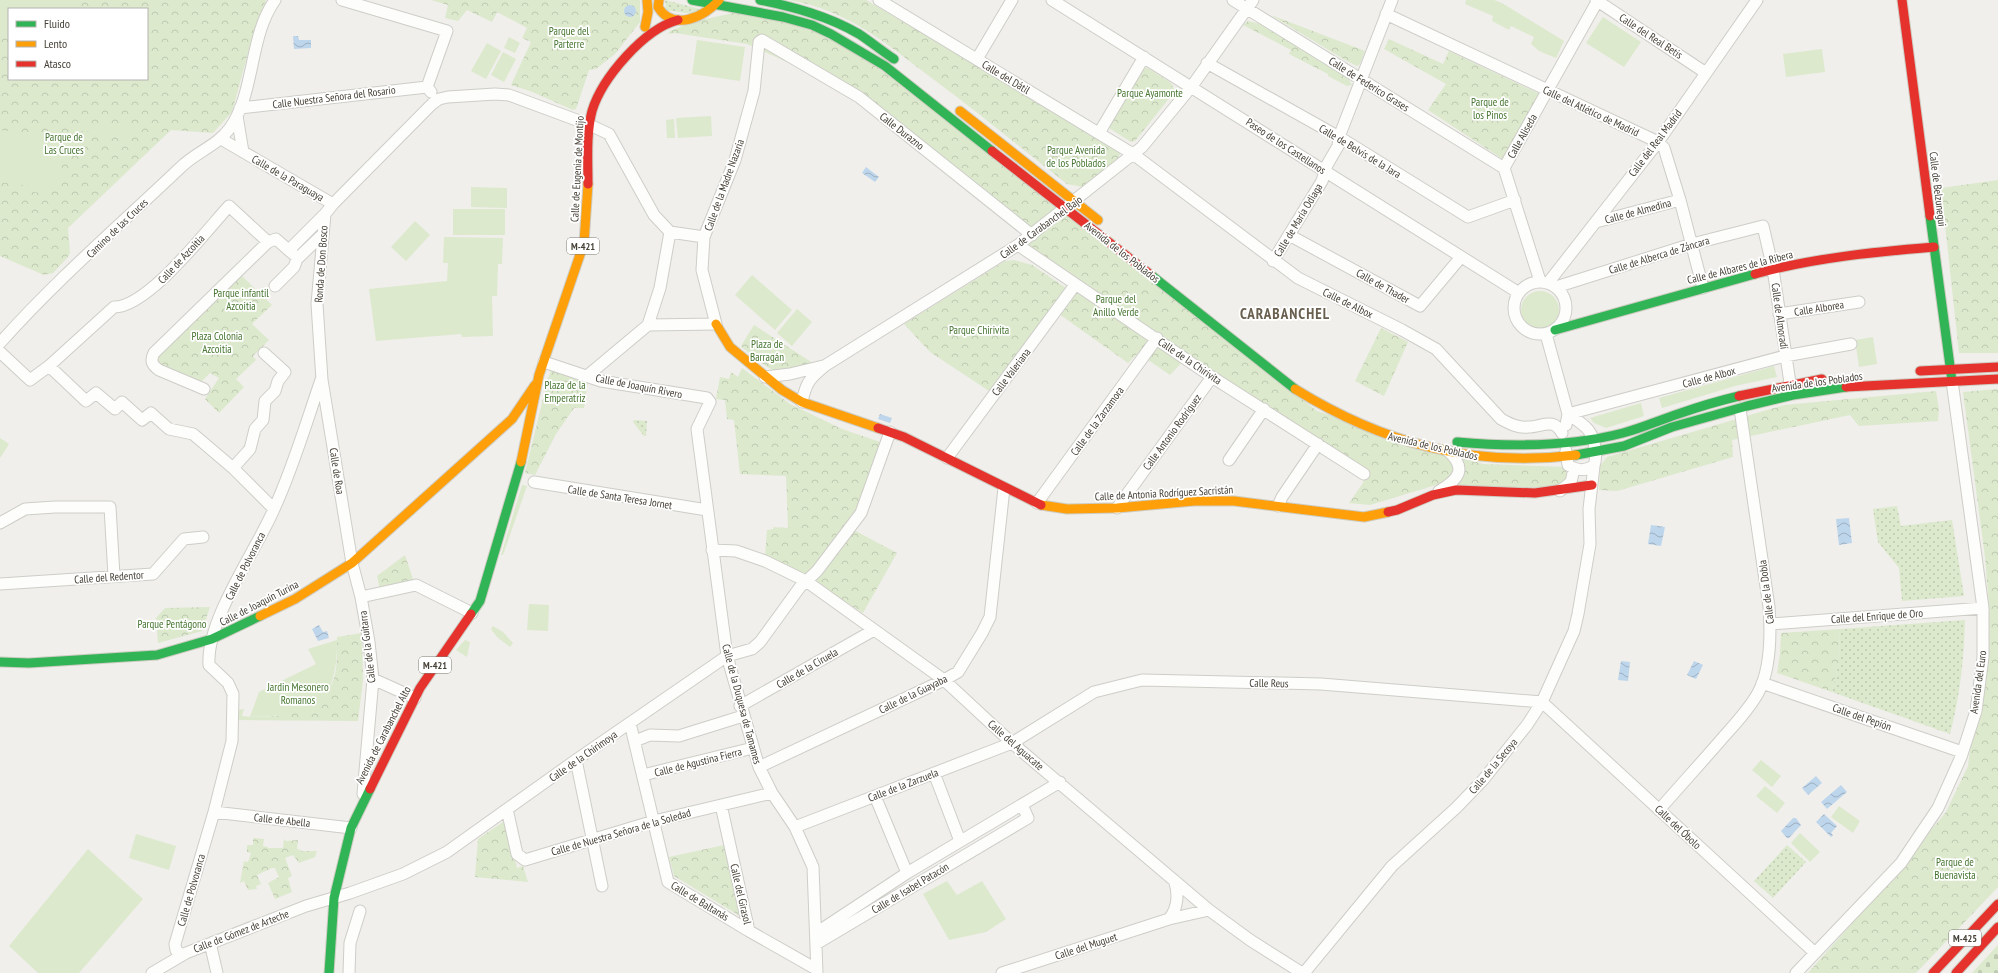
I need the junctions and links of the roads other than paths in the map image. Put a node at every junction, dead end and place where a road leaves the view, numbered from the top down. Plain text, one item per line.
1 (275, 0) edge
2 (342, 0) edge
3 (647, 0) edge
4 (692, 0) edge
5 (760, 0) edge
6 (879, 0) edge
7 (1012, 0) edge
8 (1052, 0) edge
9 (1233, 0) edge
10 (1392, 0) edge
11 (1597, 0) edge
12 (1757, 0) edge
13 (1902, 0) edge
14 (659, 3) edge
15 (717, 3) edge
16 (1251, 5) edge
17 (1386, 14) junction
18 (678, 20) junction
19 (645, 27) junction
20 (762, 40) joint
21 (638, 43) junction
22 (1144, 57) junction
23 (977, 59) junction
24 (1207, 63) junction
25 (900, 64) dead end
26 (1706, 73) junction
27 (1361, 79) junction
28 (427, 86) junction
29 (1192, 86) junction
30 (1547, 91) junction
31 (439, 99) junction
32 (951, 103) dead end
33 (239, 112) junction
34 (590, 125) junction
35 (1099, 133) junction
36 (1339, 137) junction
37 (221, 139) junction
38 (1658, 142) junction
39 (243, 152) junction
40 (1133, 154) junction
41 (1504, 168) junction
42 (1325, 172) junction
43 (1515, 200) junction
44 (1680, 200) junction
45 (1076, 201) junction
46 (333, 204) junction
47 (1066, 208) junction
48 (325, 214) junction
49 (1596, 222) junction
50 (1763, 226) joint
51 (1107, 227) dead end
52 (670, 232) junction
53 (322, 235) junction
54 (1032, 235) junction
55 (1289, 235) junction
56 (704, 237) junction
57 (268, 242) junction
58 (1692, 244) junction
59 (1018, 245) junction
60 (1934, 247) junction
61 (289, 250) junction
62 (1461, 257) junction
63 (297, 259) junction
64 (1273, 261) junction
65 (1773, 269) junction
66 (1548, 284) junction
67 (275, 286) dead end
68 (1076, 286) junction
69 (1703, 288) junction
70 (1519, 293) junction
71 (1859, 302) dead end
72 (1779, 314) junction
73 (716, 324) junction
74 (648, 325) junction
75 (0, 326) edge
76 (11, 331) junction
77 (1551, 332) junction
78 (1158, 338) junction
79 (0, 343) edge
80 (1851, 344) dead end
81 (0, 352) edge
82 (264, 353) dead end
83 (1786, 356) junction
84 (1272, 359) dead end
85 (544, 362) junction
86 (826, 365) junction
87 (49, 366) junction
88 (1998, 367) edge
89 (1950, 369) junction
90 (1907, 372) dead end
91 (790, 374) junction
92 (540, 375) junction
93 (587, 376) junction
94 (766, 377) junction
95 (1212, 377) junction
96 (1296, 378) dead end
97 (1834, 378) dead end
98 (1998, 379) edge
99 (322, 380) junction
100 (1952, 381) junction
101 (1790, 384) junction
102 (204, 389) dead end
103 (782, 390) junction
104 (1334, 400) dead end
105 (710, 402) joint
106 (802, 402) junction
107 (1264, 409) junction
108 (1740, 409) junction
109 (1585, 426) junction
110 (1565, 429) junction
111 (890, 432) junction
112 (1616, 435) junction
113 (1426, 436) dead end
114 (1594, 439) junction
115 (1318, 444) junction
116 (1449, 446) junction
117 (948, 458) junction
118 (1229, 460) dead end
119 (1595, 460) junction
120 (1570, 464) junction
121 (233, 468) junction
122 (1364, 474) dead end
123 (534, 482) dead end
124 (1592, 485) junction
125 (1004, 488) junction
126 (1577, 488) junction
127 (1559, 491) junction
128 (1433, 495) junction
129 (1037, 503) junction
130 (1278, 506) junction
131 (1117, 508) junction
132 (274, 509) junction
133 (1590, 509) junction
134 (707, 510) junction
135 (0, 523) edge
136 (203, 537) dead end
137 (712, 550) junction
138 (352, 563) junction
139 (114, 576) junction
140 (806, 581) junction
141 (0, 584) edge
142 (361, 597) junction
143 (1983, 608) junction
144 (472, 613) junction
145 (1771, 624) junction
146 (874, 630) junction
147 (212, 639) junction
148 (727, 656) junction
149 (0, 662) edge
150 (372, 679) junction
151 (944, 680) junction
152 (1762, 683) junction
153 (415, 698) junction
154 (1542, 702) junction
155 (742, 711) junction
156 (630, 723) junction
157 (635, 741) junction
158 (1012, 743) junction
159 (753, 748) junction
160 (1962, 752) junction
161 (576, 760) junction
162 (758, 767) junction
163 (934, 774) junction
164 (643, 775) junction
165 (1060, 782) junction
166 (772, 793) junction
167 (875, 796) junction
168 (362, 803) junction
169 (721, 805) junction
170 (1022, 805) junction
171 (507, 809) junction
172 (1660, 810) junction
173 (214, 812) junction
174 (1000, 818) junction
175 (654, 821) junction
176 (795, 827) junction
177 (351, 828) junction
178 (1004, 832) junction
179 (593, 840) junction
180 (960, 841) junction
181 (907, 873) junction
182 (1174, 880) junction
183 (602, 886) dead end
184 (334, 898) junction
185 (868, 899) junction
186 (1998, 904) edge
187 (875, 909) junction
188 (1209, 910) junction
189 (360, 911) dead end
190 (1169, 919) junction
191 (1998, 927) edge
192 (749, 931) junction
193 (816, 938) junction
194 (213, 942) junction
195 (1814, 952) junction
196 (181, 955) junction
197 (817, 971) edge
198 (152, 973) edge
199 (217, 973) edge
200 (328, 973) edge
201 (349, 973) edge
202 (1002, 973) edge
203 (1303, 973) edge
204 (1796, 973) edge
205 (1933, 973) edge
206 (1956, 973) edge

1 - 33 street
2 - 28 street
3 - 14 main road
3 - 19 main road
4 - 15 main road, Avenida de los Poblados
5 - 25 main road
6 - 23 street, Calle del Dátil
7 - 23 street
8 - 22 street, Paseo de los Castellanos
9 - 16 street, Calle de Federico Grases
10 - 17 street, Calle de María Odiaga
11 - 26 street, Calle del Real Betis
11 - 30 street, Calle Aliseda
12 - 26 street, Calle del Real Madrid
13 - 60 main road, Calle de Belzunegui
14 - 18 main road
14 - 19 main road, Calle de Eugenia de Montijo
15 - 18 main road, Calle de Eugenia de Montijo
15 - 47 main road, Avenida de los Poblados
16 - 24 street, Calle de Carabanchel Bajo
16 - 27 street, Calle de Federico Grases
17 - 27 street, Calle de María Odiaga
17 - 30 street, Calle del Atlético de Madrid
18 - 21 main road, Calle de Eugenia de Montijo
19 - 21 main road, Calle de Eugenia de Montijo
20 - 54 street, Calle Durazno
20 - 56 street, Calle de la Madre Nazaria
21 - 34 main road, Calle de Eugenia de Montijo / M-421
22 - 29 street, Paseo de los Castellanos
22 - 35 street
23 - 35 street, Calle del Dátil
24 - 29 street, Calle de Carabanchel Bajo
24 - 36 street, Calle de Belvís de la Jara
26 - 38 street, Calle del Real Madrid
27 - 36 street, Calle de María Odiaga
27 - 41 street, Calle de Federico Grases
28 - 31 street
28 - 33 street, Calle Nuestra Señora del Rosario
29 - 40 street, Calle de Carabanchel Bajo
29 - 42 street, Paseo de los Castellanos
30 - 38 street, Calle del Atlético de Madrid
30 - 41 street, Calle Aliseda
31 - 34 street
31 - 46 street, Ronda de Don Bosco
32 - 45 main road, Avenida de los Poblados
33 - 37 street, Camino de las Cruces
33 - 39 street, Calle de la Paraguaya
34 - 52 street
34 - 85 main road, Calle de Eugenia de Montijo / M-421
35 - 40 street, Calle del Dátil
36 - 42 street, Calle de María Odiaga
36 - 43 street, Calle de Belvís de la Jara
37 - 39 street, Calle de la Paraguaya
37 - 76 street, Camino de las Cruces
38 - 44 street
38 - 49 street, Calle del Real Madrid
39 - 46 street, Calle de la Paraguaya
40 - 45 street, Calle de Carabanchel Bajo
40 - 64 street, Calle de Albox
41 - 43 street, Calle Aliseda
42 - 55 street, Calle de María Odiaga
42 - 62 street, Paseo de los Castellanos
43 - 66 street, Calle Aliseda
44 - 49 street, Calle de Almedina
44 - 58 street
45 - 47 street, Calle de Carabanchel Bajo
45 - 51 main road, Avenida de los Poblados
46 - 48 street, Ronda de Don Bosco
47 - 54 street, Calle de Carabanchel Bajo
47 - 116 main road, Avenida de los Poblados
48 - 53 street, Ronda de Don Bosco
48 - 61 street
49 - 66 street, Calle del Real Madrid
50 - 58 street, Calle de Alberca de Záncara
50 - 65 street, Calle de Almoradí
52 - 56 street
52 - 74 street
53 - 63 street
53 - 99 street, Ronda de Don Bosco
54 - 59 street, Calle de Carabanchel Bajo
55 - 62 street, Calle de Thader
55 - 64 street, Calle de María Odiaga
56 - 73 street, Calle de la Madre Nazaria
57 - 61 street, Calle de Azcoitia
57 - 87 street, Calle de Azcoitia
57 - 102 street
58 - 66 street, Calle de Alberca de Záncara
58 - 69 street
59 - 68 street, Calle de la Chirivita
59 - 86 street, Calle de Carabanchel Bajo
60 - 65 main road, Calle de Albares de la Ribera
60 - 89 main road, Calle de Belzunegui
61 - 63 street, Calle de Azcoitia
62 - 70 street, Paseo de los Castellanos
63 - 67 street
64 - 110 street, Calle de Albox
65 - 69 main road, Calle de Albares de la Ribera
65 - 72 street, Calle de Almoradí
66 - 70 street
66 - 77 street
68 - 78 street, Calle de la Chirivita
68 - 117 street, Calle Valeriana
69 - 77 main road, Calle de Albares de la Ribera
70 - 77 street
71 - 72 street, Calle Alborea
72 - 83 street, Calle de Almoradí
73 - 74 street
73 - 94 main road
74 - 93 street
75 - 76 street
76 - 79 street, Camino de las Cruces
77 - 110 street
78 - 95 street, Calle de la Chirivita
78 - 129 street, Calle de la Zarzamora
80 - 83 street, Calle de Albox
81 - 87 street, Calle de Azcoitia
82 - 121 street
83 - 101 street, Calle de Almoradí
83 - 110 street, Calle de Albox
84 - 96 main road
85 - 92 main road, Calle de Eugenia de Montijo / M-421
85 - 93 street, Calle de Joaquín Rivero
86 - 91 street
86 - 106 street
87 - 121 street
88 - 89 main road
89 - 90 main road
89 - 100 main road, Calle de Belzunegui
91 - 94 street
91 - 103 street
92 - 138 main road, Calle de Joaquín Turina
92 - 144 main road, Avenida de Carabanchel Alto / M-421
93 - 105 street, Calle de Joaquín Rivero
94 - 103 main road
95 - 107 street, Calle de la Chirivita
95 - 131 street, Calle Antonio Rodríguez
97 - 101 main road, Avenida de los Poblados
98 - 100 main road, Avenida de los Poblados
99 - 132 street, Calle de Polvoranca
99 - 138 street, Calle de Roa
100 - 108 main road, Avenida de los Poblados
100 - 143 street, Avenida del Euro
101 - 112 main road, Avenida de los Poblados
103 - 106 main road
104 - 113 main road, Avenida de los Poblados
105 - 134 street, Calle de la Duquesa de Tamames
106 - 111 main road, Calle de Antonia Rodríguez Sacristán
107 - 115 street, Calle de la Chirivita
107 - 118 street
108 - 119 main road, Avenida de los Poblados
108 - 145 street, Calle de la Dobla
109 - 110 street
109 - 112 main road
109 - 114 street
110 - 114 main road, Avenida de los Poblados
110 - 116 main road, Avenida de los Poblados
110 - 120 street
111 - 117 main road, Calle de Antonia Rodríguez Sacristán
111 - 140 street, Calle de la Chirimoya
112 - 114 main road, Avenida de los Poblados
114 - 119 street
115 - 122 street, Calle de la Chirivita
115 - 130 street
116 - 120 main road, Avenida de los Poblados
116 - 128 street
117 - 125 main road, Calle de Antonia Rodríguez Sacristán
119 - 120 main road
119 - 120 street
119 - 124 street, Calle de la Secoya
120 - 126 street, Calle de la Secoya
120 - 127 street
121 - 132 street
123 - 134 street, Calle de Santa Teresa Jornet
124 - 126 main road, Calle de Antonia Rodríguez Sacristán
124 - 133 street, Calle de la Secoya
125 - 129 main road, Calle de Antonia Rodríguez Sacristán
125 - 151 street, Calle de la Guayaba
126 - 127 main road, Calle de Antonia Rodríguez Sacristán
126 - 133 street, Calle de la Secoya
127 - 128 main road, Calle de Antonia Rodríguez Sacristán
128 - 130 main road, Calle de Antonia Rodríguez Sacristán
129 - 131 main road, Calle de Antonia Rodríguez Sacristán
130 - 131 main road, Calle de Antonia Rodríguez Sacristán
132 - 147 street, Calle de Polvoranca
133 - 154 street, Calle de la Secoya
134 - 137 street, Calle de la Duquesa de Tamames
135 - 139 street
136 - 139 street, Calle del Redentor
137 - 140 street, Calle del Aguacate
137 - 148 street, Calle de la Duquesa de Tamames
138 - 142 street, Calle de la Guitarra
138 - 147 main road, Calle de Joaquín Turina
139 - 141 street, Calle del Redentor
140 - 146 street, Calle del Aguacate
140 - 148 street, Calle de la Chirimoya
142 - 144 street
142 - 150 street, Calle de la Guitarra
143 - 145 street, Calle del Enrique de Oro
143 - 160 street, Avenida del Euro
144 - 153 main road, Avenida de Carabanchel Alto / M-421
145 - 152 street, Calle de la Dobla
146 - 151 street, Calle del Aguacate
146 - 155 street, Calle de la Ciruela
147 - 149 main road, Calle de Joaquín Turina
147 - 173 street, Calle de Polvoranca
148 - 155 street, Calle de la Duquesa de Tamames
148 - 156 street, Calle de la Chirimoya
150 - 153 street
150 - 168 street, Calle de la Guitarra
151 - 158 street, Calle del Aguacate
151 - 162 street, Calle de la Guayaba
152 - 160 street, Calle del Pepión
152 - 172 street, Calle de la Dobla
153 - 168 main road, Avenida de Carabanchel Alto / M-421
154 - 158 street, Calle Reus
154 - 172 street, Calle del Óbolo
154 - 203 street, Calle de la Secoya
155 - 157 street, Calle de la Ciruela
155 - 159 street, Calle de la Duquesa de Tamames
156 - 157 street, Calle de Baltanás
156 - 161 street, Calle de la Chirimoya
157 - 164 street, Calle de Baltanás
158 - 163 street, Calle de la Zarzuela
158 - 165 street, Calle del Aguacate
159 - 162 street, Calle de la Duquesa de Tamames
159 - 164 street, Calle de Agustina Fierra
160 - 195 street, Avenida del Euro
161 - 171 street, Calle de la Chirimoya
161 - 179 street
162 - 166 street, Calle de la Duquesa de Tamames
163 - 167 street, Calle de la Zarzuela
163 - 180 street
164 - 175 street, Calle de Baltanás
165 - 170 street, Calle de Isabel Patacón
165 - 182 street, Calle del Aguacate
166 - 169 street, Calle de Nuestra Señora de la Soledad
166 - 176 street, Calle de la Duquesa de Tamames
167 - 176 street, Calle de la Zarzuela
167 - 181 street
168 - 177 main road, Avenida de Carabanchel Alto / M-421
169 - 175 street, Calle de Nuestra Señora de la Soledad
169 - 192 street, Calle del Girasol
170 - 174 street, Calle de Isabel Patacón
170 - 178 street, Calle de Isabel Patacón
171 - 179 street, Calle de Nuestra Señora de la Soledad
171 - 184 street, Calle de la Chirimoya
172 - 195 street, Calle del Óbolo
173 - 177 street, Calle de Abella
173 - 196 street, Calle de Polvoranca
174 - 178 street
174 - 180 street, Calle de Isabel Patacón
175 - 179 street, Calle de Nuestra Señora de la Soledad
175 - 192 street, Calle de Baltanás
176 - 193 street, Calle de la Duquesa de Tamames
177 - 184 main road, Avenida de Carabanchel Alto / M-421
178 - 187 street, Calle de Isabel Patacón
179 - 183 street
180 - 181 street, Calle de Isabel Patacón
181 - 185 street, Calle de Isabel Patacón
182 - 188 street, Calle del Aguacate
182 - 190 street
184 - 194 street, Calle de Gómez de Arteche
184 - 200 main road, Avenida de Carabanchel Alto / M-421
185 - 187 street
185 - 193 street, Calle de Isabel Patacón
186 - 205 main road, M-425
187 - 193 street, Calle de Isabel Patacón
188 - 190 street, Calle del Muguet
188 - 203 street, Calle del Aguacate
189 - 201 street
190 - 202 street, Calle del Muguet
191 - 206 main road, M-425
192 - 197 street, Calle del Girasol
193 - 197 street, Calle de la Duquesa de Tamames
194 - 196 street, Calle de Gómez de Arteche
194 - 199 street
195 - 204 street, Avenida del Euro
196 - 198 street, Calle de Gómez de Arteche

